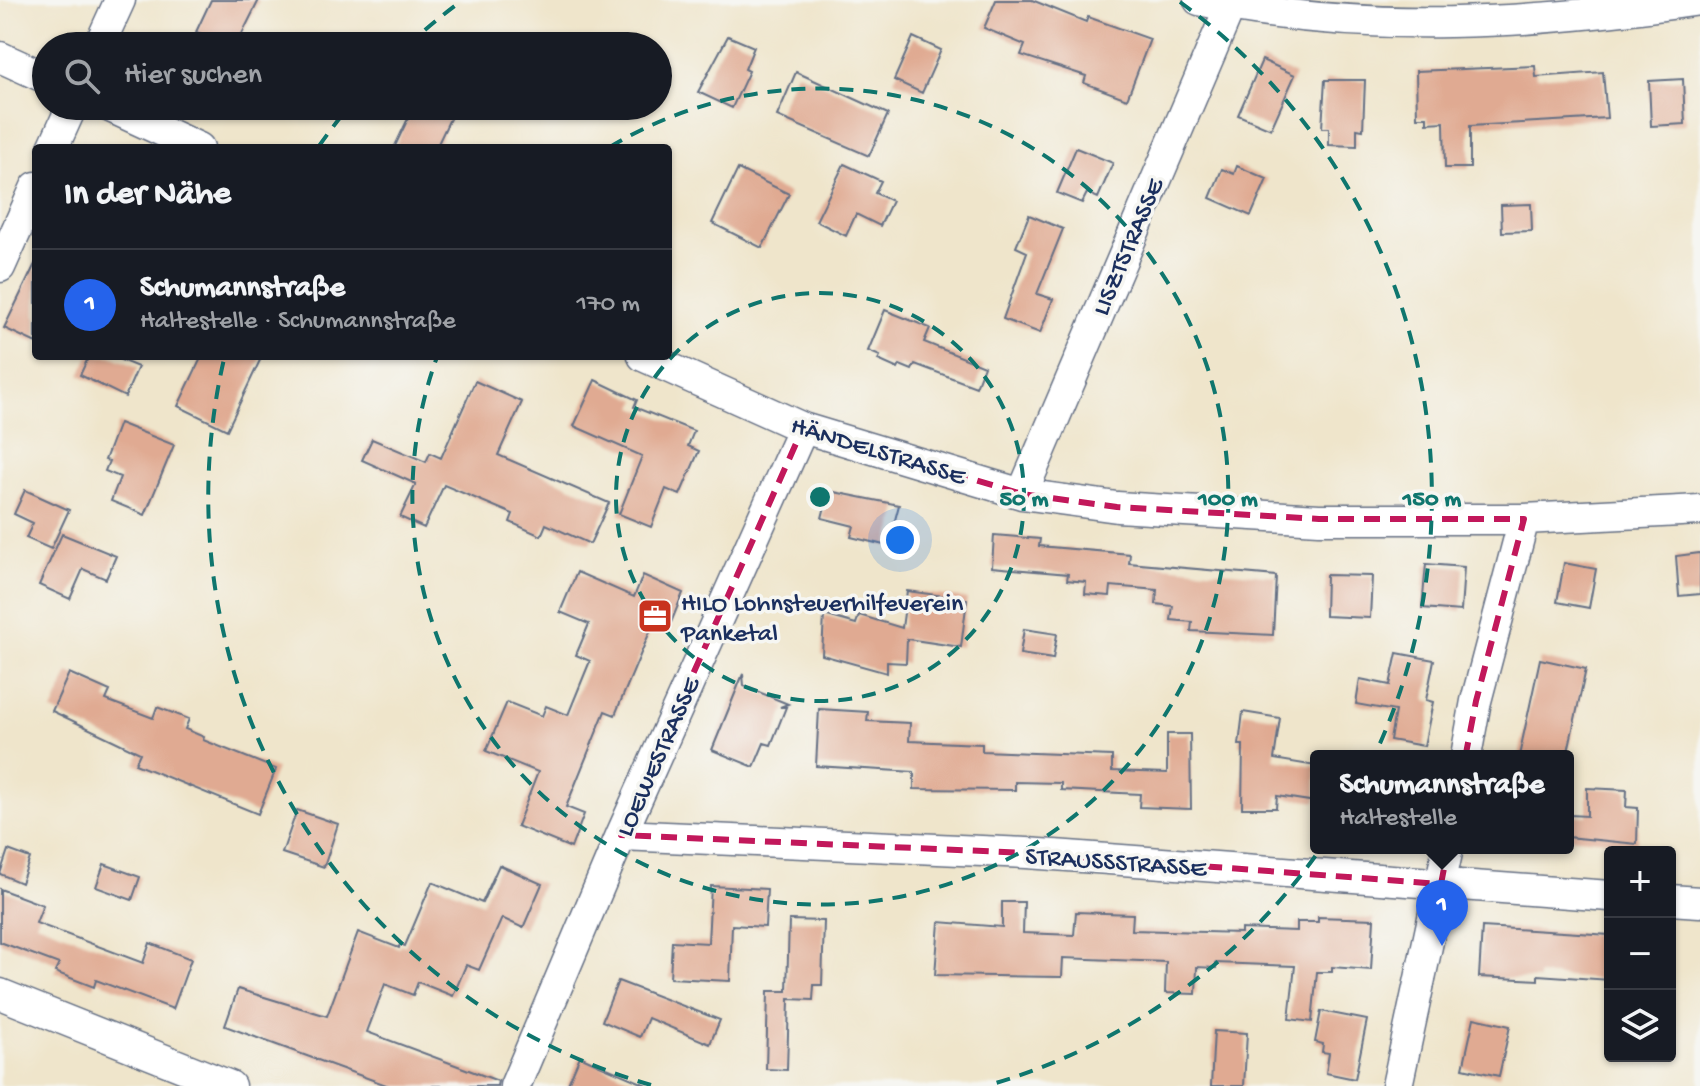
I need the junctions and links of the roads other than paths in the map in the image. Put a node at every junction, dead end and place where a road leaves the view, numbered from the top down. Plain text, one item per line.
1 (120, 0) edge
2 (1199, 0) edge
3 (1700, 0) edge
4 (1231, 3) edge
5 (105, 32) edge
6 (0, 57) edge
7 (32, 72) edge
8 (66, 120) edge
9 (138, 120) edge
10 (55, 144) edge
11 (190, 144) edge
12 (32, 196) edge
13 (0, 267) edge
14 (652, 360) edge
15 (803, 428) junction
16 (1022, 494) junction
17 (1700, 510) edge
18 (1524, 519) junction
19 (1467, 750) edge
20 (621, 835) junction
21 (1447, 854) edge
22 (1441, 884) junction
23 (1604, 896) edge
24 (1676, 900) edge
25 (1700, 902) edge
26 (0, 994) edge
27 (230, 1086) edge
28 (515, 1086) edge
29 (1397, 1086) edge

1 - 5 street
2 - 4 street
3 - 4 street
4 - 16 street, LISZTSTRASSE
6 - 7 street
8 - 10 street
9 - 11 street
12 - 13 street
14 - 15 street, HÄNDELSTRASSE
15 - 16 street, HÄNDELSTRASSE
15 - 20 street, LOEWESTRASSE
16 - 18 street, HÄNDELSTRASSE
17 - 18 street, HÄNDELSTRASSE
18 - 19 street
20 - 22 street, STRAUSSSTRASSE
20 - 28 street, LOEWESTRASSE
21 - 22 street
22 - 23 street, STRAUSSSTRASSE
22 - 29 street
24 - 25 street
26 - 27 street

